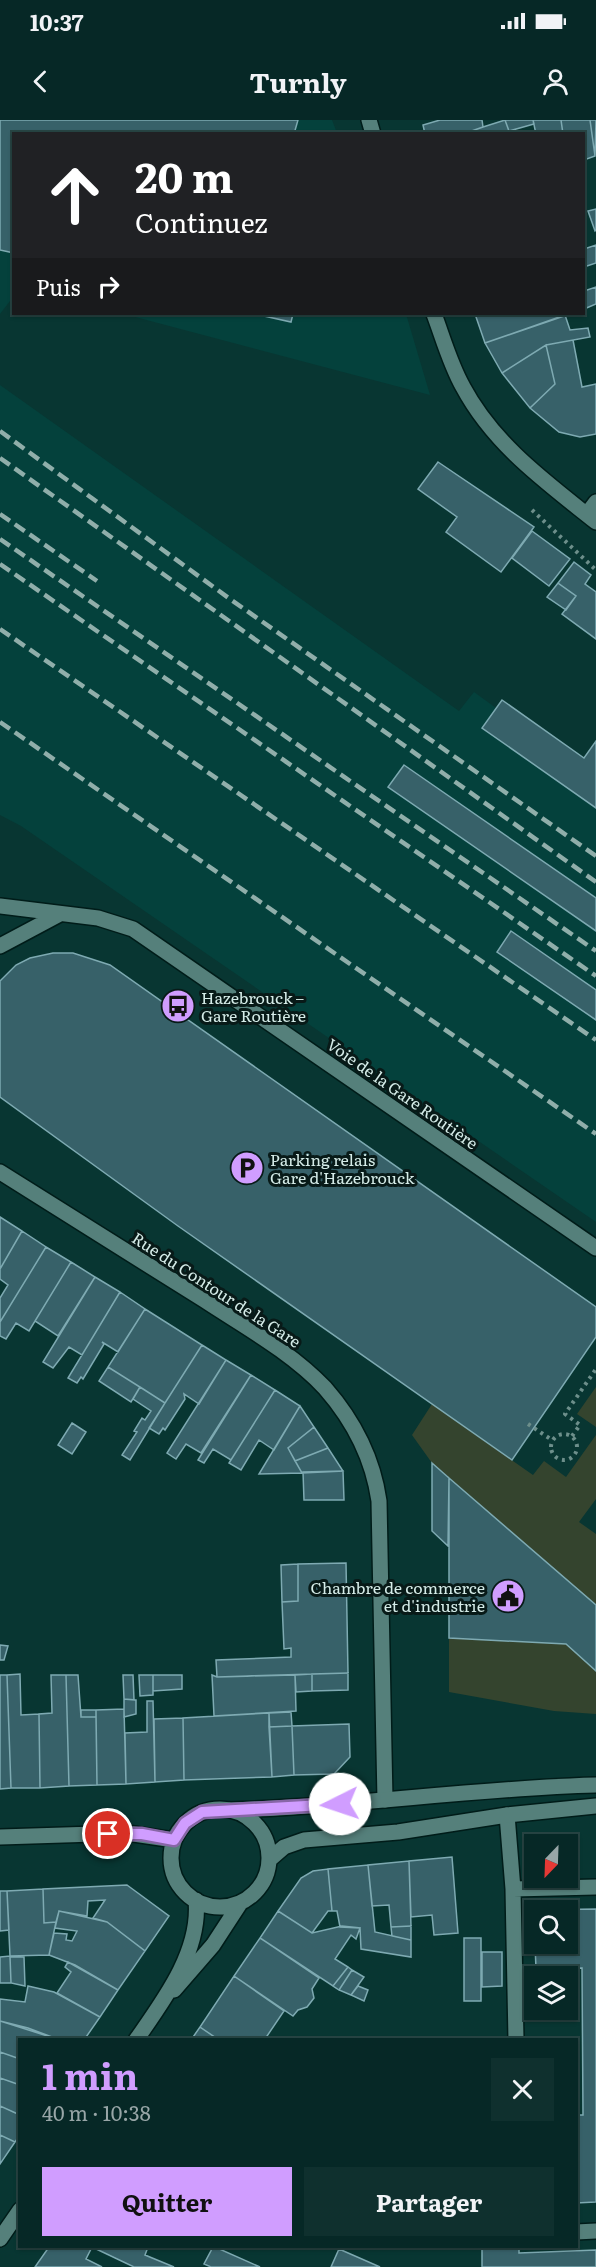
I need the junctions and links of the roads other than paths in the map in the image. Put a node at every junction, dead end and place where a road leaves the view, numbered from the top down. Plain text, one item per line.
1 (434, 315) edge
2 (593, 513) edge
3 (0, 906) edge
4 (60, 914) junction
5 (0, 946) edge
6 (0, 1172) edge
7 (596, 1248) edge
8 (596, 1785) edge
9 (385, 1800) junction
10 (596, 1806) edge
11 (229, 1810) junction
12 (507, 1815) junction
13 (0, 1838) edge
14 (174, 1840) junction
15 (269, 1860) junction
16 (596, 1887) edge
17 (513, 1889) junction
18 (196, 1900) junction
19 (241, 1902) junction
20 (161, 2003) junction
21 (137, 2038) edge
22 (516, 2038) edge
23 (18, 2213) edge
24 (578, 2232) edge
25 (596, 2232) edge
26 (0, 2239) edge

1 - 2 main road
3 - 4 main road, Voie de la Gare Routière
4 - 5 main road
4 - 7 main road, Voie de la Gare Routière
6 - 9 main road, Rue du Contour de la Gare
8 - 9 main road
9 - 11 main road
10 - 12 main road
11 - 14 main road
11 - 15 main road
12 - 15 main road
12 - 17 main road
13 - 14 main road
14 - 18 main road
15 - 19 main road
16 - 17 main road
17 - 22 main road
18 - 19 main road
18 - 20 main road
19 - 20 main road
20 - 21 main road
23 - 26 main road
24 - 25 main road

